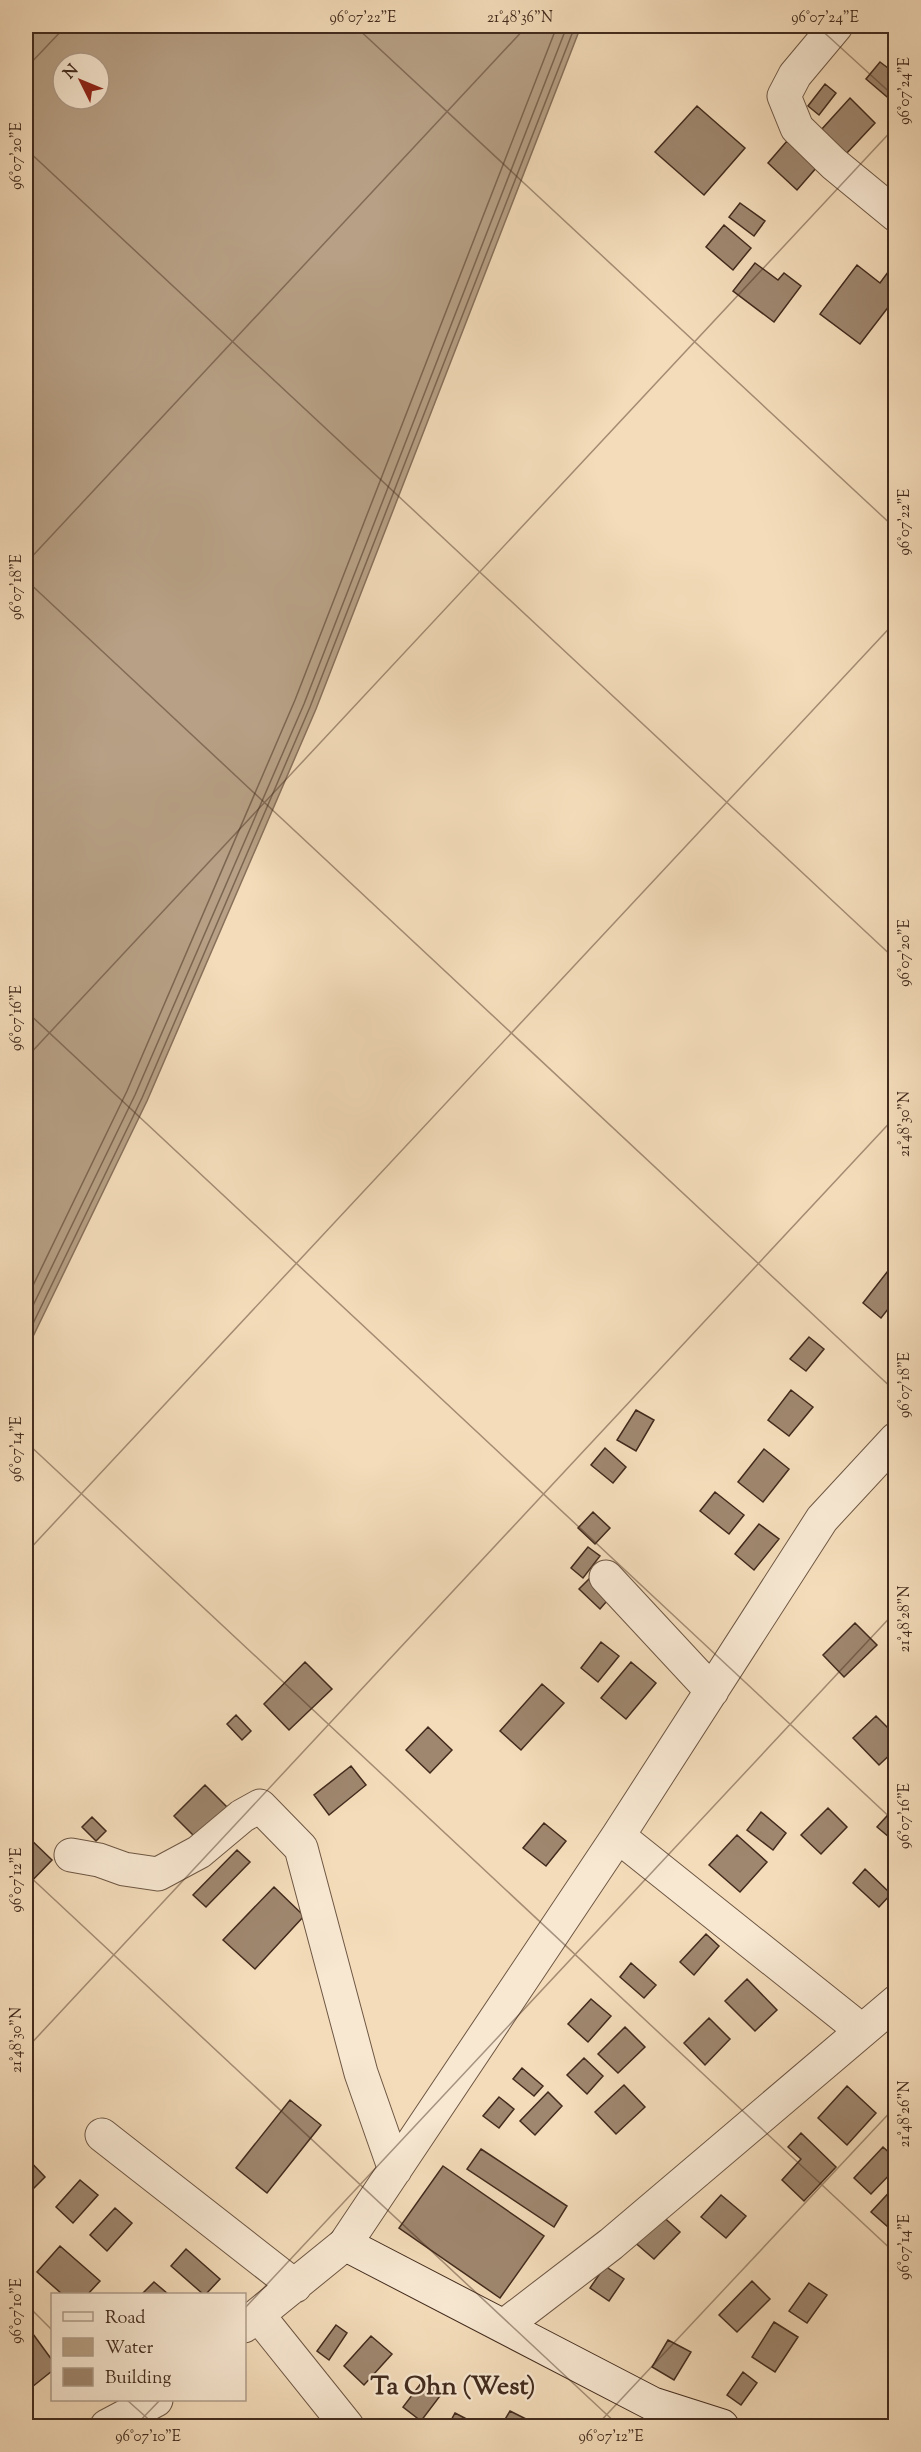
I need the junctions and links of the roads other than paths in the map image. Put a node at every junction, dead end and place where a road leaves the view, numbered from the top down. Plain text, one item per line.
1 (836, 26) edge
2 (896, 215) edge
3 (896, 1439) edge
4 (606, 1577) dead end
5 (712, 1691) junction
6 (618, 1836) junction
7 (71, 1855) dead end
8 (896, 2002) edge
9 (861, 2030) junction
10 (102, 2135) dead end
11 (395, 2170) junction
12 (345, 2244) junction
13 (295, 2286) junction
14 (251, 2321) edge
15 (504, 2326) junction
16 (154, 2401) edge
17 (704, 2424) edge
18 (107, 2427) edge
19 (347, 2427) edge

1 - 2 street
3 - 5 street
4 - 5 street
5 - 6 street
6 - 9 street
6 - 11 street
7 - 11 street
8 - 9 street
9 - 15 street
10 - 13 street
11 - 12 street
12 - 13 street
12 - 15 street
13 - 14 street
14 - 19 street
15 - 17 street
16 - 18 street

